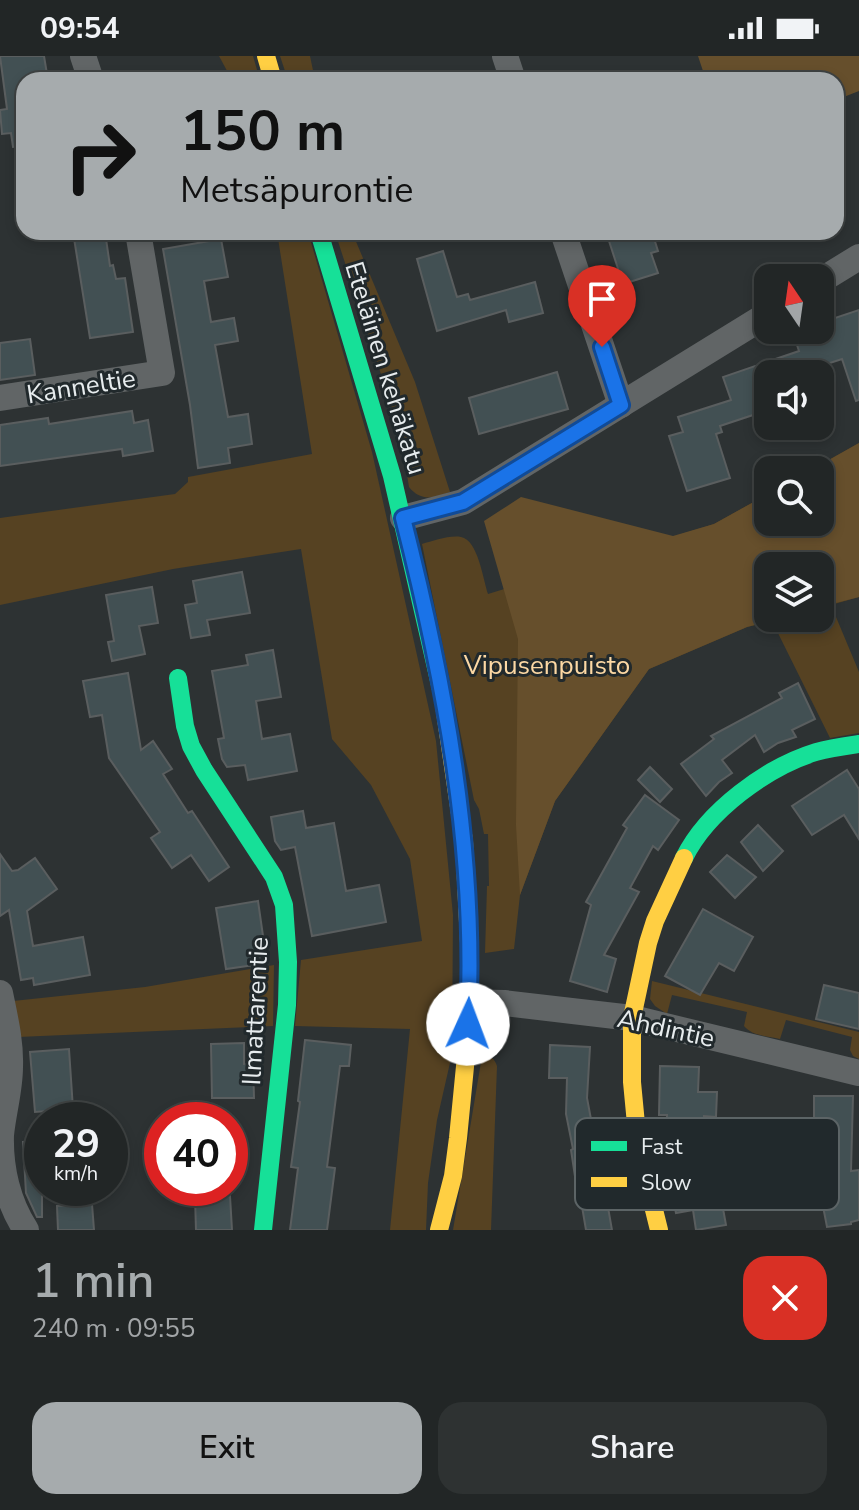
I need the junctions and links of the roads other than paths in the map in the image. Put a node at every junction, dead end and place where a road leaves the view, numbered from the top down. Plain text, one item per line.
1 (139, 240) edge
2 (321, 240) edge
3 (566, 240) edge
4 (859, 257) edge
5 (834, 272) edge
6 (754, 323) edge
7 (0, 398) edge
8 (621, 405) junction
9 (403, 518) junction
10 (178, 678) dead end
11 (859, 744) edge
12 (0, 993) edge
13 (469, 1002) junction
14 (632, 1018) junction
15 (859, 1073) edge
16 (635, 1118) edge
17 (654, 1210) edge
18 (26, 1230) edge
19 (263, 1230) edge
20 (439, 1230) edge
21 (659, 1230) edge

1 - 7 street, Kanneltie
2 - 9 street, Eteläinen kehäkatu
3 - 8 street
4 - 5 street
6 - 8 street
8 - 9 street
9 - 13 street, Eteläinen kehäkatu
10 - 19 street, Ilmattarentie
11 - 14 street
12 - 18 street
13 - 14 street, Ahdintie
13 - 20 street, Eteläinen kehäkatu
14 - 15 street, Ahdintie
14 - 16 street
17 - 21 street

